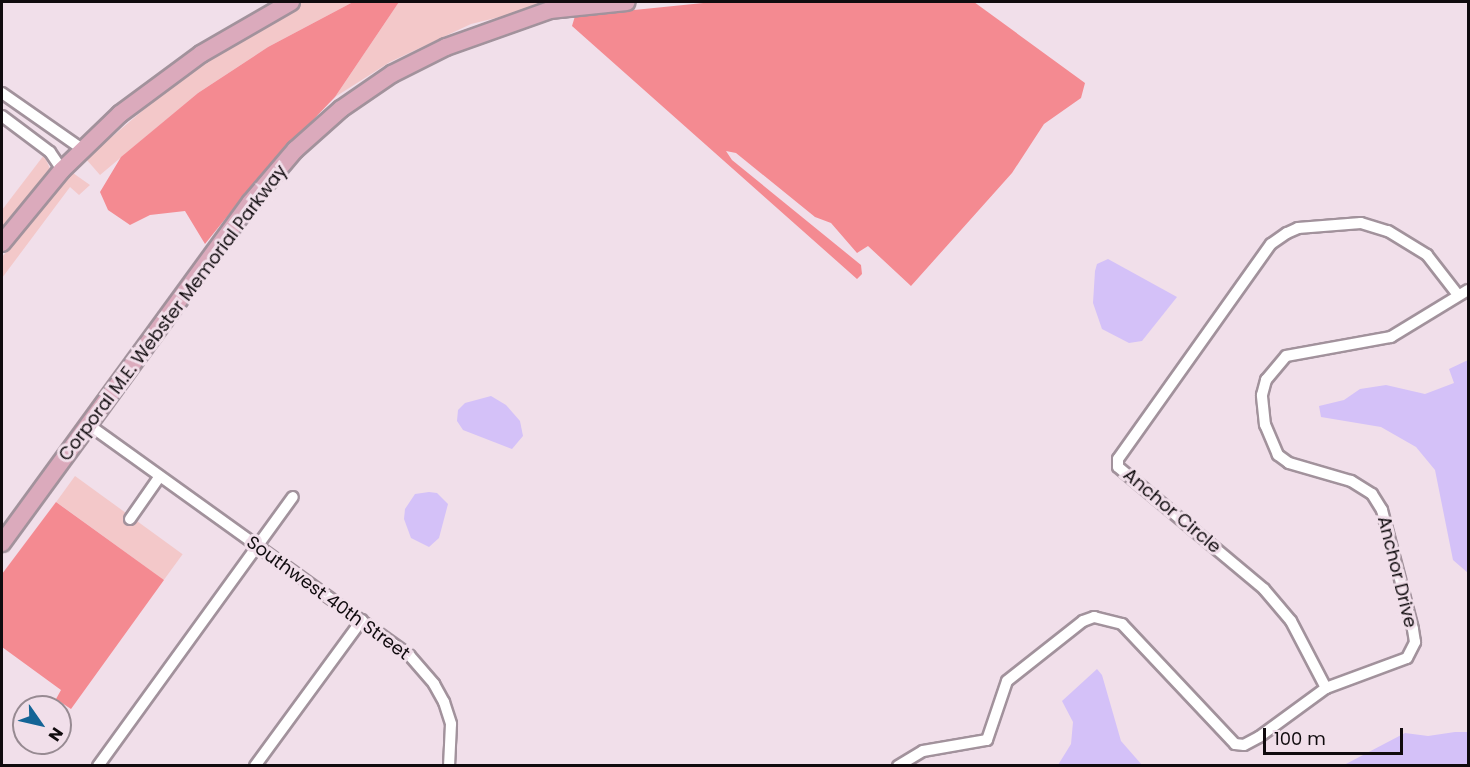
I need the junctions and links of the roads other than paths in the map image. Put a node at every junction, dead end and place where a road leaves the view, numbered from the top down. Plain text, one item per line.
1 (291, 2) edge
2 (627, 2) edge
3 (2, 93) edge
4 (2, 116) edge
5 (82, 149) junction
6 (62, 170) junction
7 (2, 243) edge
8 (1468, 290) edge
9 (1458, 295) junction
10 (89, 425) junction
11 (160, 476) junction
12 (293, 497) dead end
13 (130, 519) dead end
14 (2, 543) edge
15 (257, 546) junction
16 (362, 620) junction
17 (1326, 688) junction
18 (98, 765) edge
19 (255, 765) edge
20 (449, 765) edge
21 (898, 765) edge

1 - 5 main road
2 - 10 main road, Corporal M.E. Webster Memorial Parkway
3 - 5 street
4 - 6 street
5 - 6 main road
6 - 7 main road
8 - 9 street, Anchor Drive
9 - 17 street, Anchor Drive
9 - 17 street, Anchor Circle
10 - 11 street, Southwest 40th Street
10 - 14 main road, Corporal M.E. Webster Memorial Parkway
11 - 13 street
11 - 15 street, Southwest 40th Street
12 - 15 street
15 - 16 street, Southwest 40th Street
15 - 18 street
16 - 19 street
16 - 20 street, Southwest 40th Street
17 - 21 street, Anchor Drive

